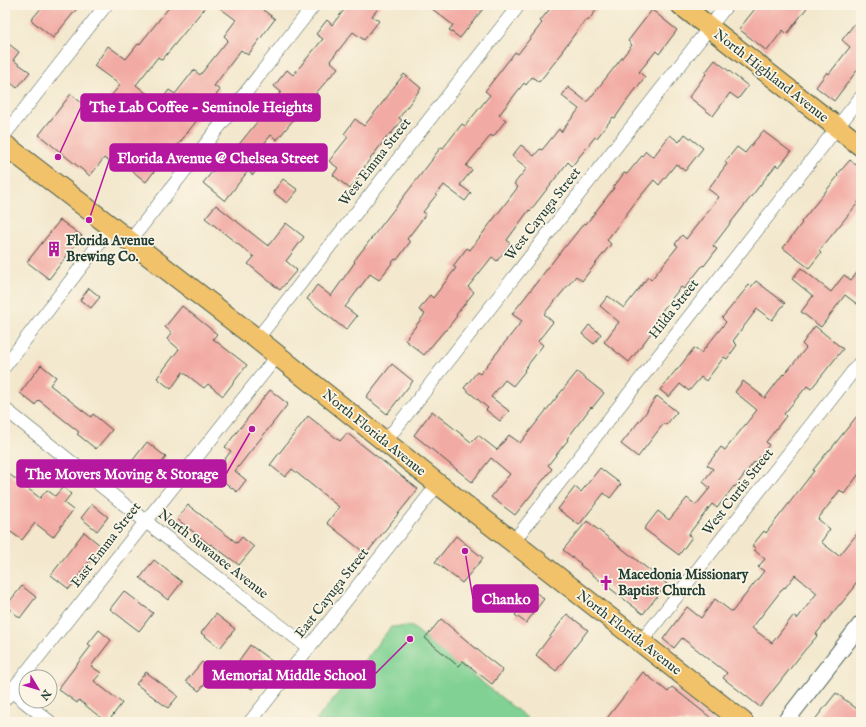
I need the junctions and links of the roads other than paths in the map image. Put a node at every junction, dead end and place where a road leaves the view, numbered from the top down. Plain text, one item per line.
1 (106, 5) edge
2 (314, 5) edge
3 (520, 5) edge
4 (681, 5) edge
5 (727, 5) edge
6 (709, 27) junction
7 (861, 97) edge
8 (837, 127) junction
9 (5, 134) edge
10 (5, 145) edge
11 (861, 146) edge
12 (112, 227) junction
13 (130, 241) junction
14 (257, 339) junction
15 (277, 356) junction
16 (861, 362) edge
17 (5, 366) edge
18 (5, 409) edge
19 (385, 442) junction
20 (438, 484) junction
21 (145, 521) junction
22 (513, 542) junction
23 (861, 624) edge
24 (641, 642) junction
25 (309, 648) junction
26 (7, 692) edge
27 (50, 722) edge
28 (250, 722) edge
29 (743, 722) edge
30 (784, 722) edge

1 - 9 street
2 - 13 street
3 - 14 street, West Emma Street
4 - 6 main road, North Highland Avenue
5 - 6 street, West Cayuga Street
6 - 8 main road, North Highland Avenue
6 - 19 street, West Cayuga Street
7 - 8 street, Hilda Street
8 - 11 main road, North Highland Avenue
8 - 22 street, Hilda Street
10 - 12 main road, North Florida Avenue
12 - 13 main road, North Florida Avenue
12 - 17 street
13 - 14 main road, North Florida Avenue
14 - 15 main road, North Florida Avenue
15 - 19 main road, North Florida Avenue
15 - 21 street, East Emma Street
16 - 24 street, West Curtis Street
18 - 21 street, North Suwanee Avenue
19 - 20 main road, North Florida Avenue
20 - 22 main road, North Florida Avenue
20 - 25 street, East Cayuga Street
21 - 25 street, North Suwanee Avenue
21 - 26 street, East Emma Street
22 - 24 main road, North Florida Avenue
23 - 30 street
24 - 29 main road, North Florida Avenue
25 - 28 street, East Cayuga Street
26 - 27 street

